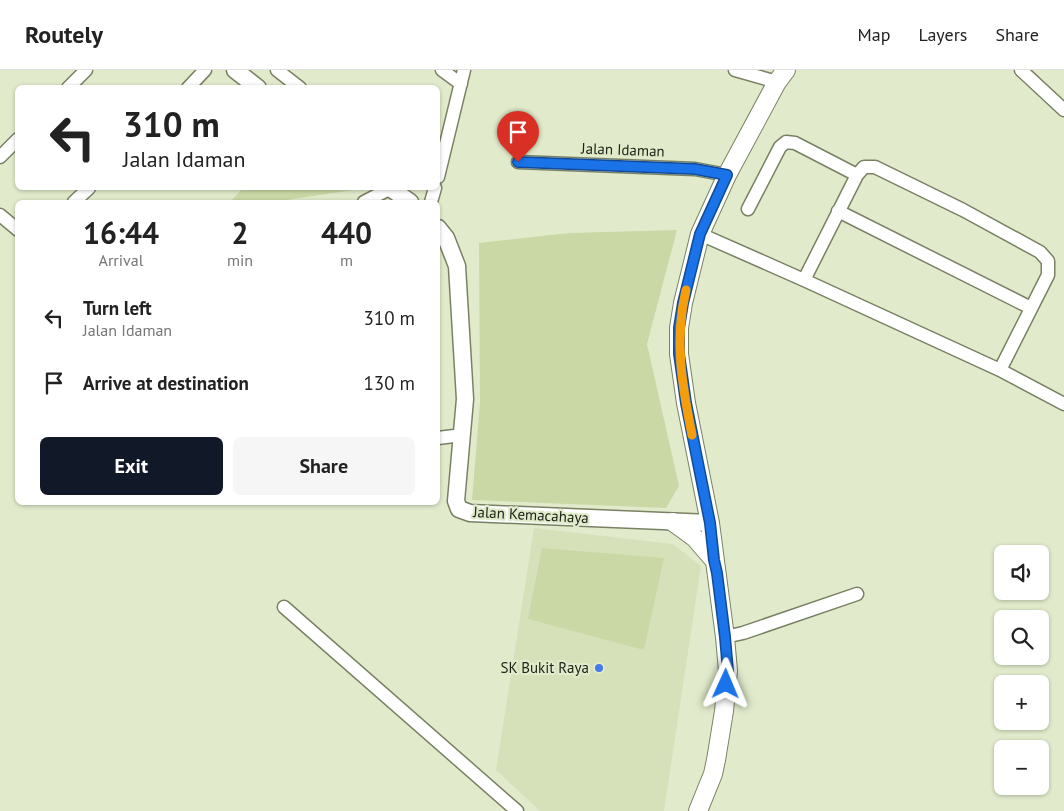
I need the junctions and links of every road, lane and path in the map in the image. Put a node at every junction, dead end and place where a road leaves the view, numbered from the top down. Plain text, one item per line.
1 (86, 70) edge
2 (205, 70) edge
3 (235, 70) edge
4 (277, 70) edge
5 (442, 70) edge
6 (464, 70) edge
7 (735, 70) edge
8 (1021, 70) edge
9 (782, 76) edge
10 (461, 84) junction
11 (71, 85) edge
12 (191, 85) edge
13 (254, 85) edge
14 (296, 85) edge
15 (1064, 110) edge
16 (15, 142) edge
17 (0, 157) edge
18 (518, 162) dead end
19 (440, 169) edge
20 (727, 175) junction
21 (857, 175) junction
22 (87, 190) edge
23 (387, 190) edge
24 (394, 190) edge
25 (76, 200) edge
26 (368, 200) edge
27 (407, 200) edge
28 (748, 210) dead end
29 (838, 211) junction
30 (0, 215) edge
31 (15, 228) edge
32 (440, 230) edge
33 (700, 234) junction
34 (804, 280) junction
35 (1031, 308) junction
36 (1000, 370) junction
37 (1064, 404) edge
38 (462, 435) junction
39 (440, 438) edge
40 (673, 522) junction
41 (710, 523) junction
42 (714, 560) junction
43 (857, 594) dead end
44 (284, 607) dead end
45 (725, 637) junction
46 (517, 811) edge
47 (698, 811) edge

1 - 11 street
2 - 12 street
3 - 13 street
4 - 14 street
5 - 10 street
6 - 10 street
7 - 9 street
8 - 15 street
9 - 20 main road
10 - 19 street
16 - 17 street
18 - 20 street, Jalan Idaman
20 - 33 main road
21 - 28 street
21 - 29 street
21 - 35 street
22 - 25 street
23 - 26 street
24 - 27 street
29 - 34 street
29 - 35 street
30 - 31 street
32 - 38 street, Jalan Kemacahaya
33 - 34 street
33 - 41 main road
34 - 36 street
35 - 36 street
36 - 37 street
38 - 39 street
38 - 40 street, Jalan Kemacahaya
40 - 41 street, Jalan Kemacahaya
40 - 42 main road
41 - 42 main road
42 - 45 main road
43 - 45 street
44 - 46 street
45 - 47 main road

